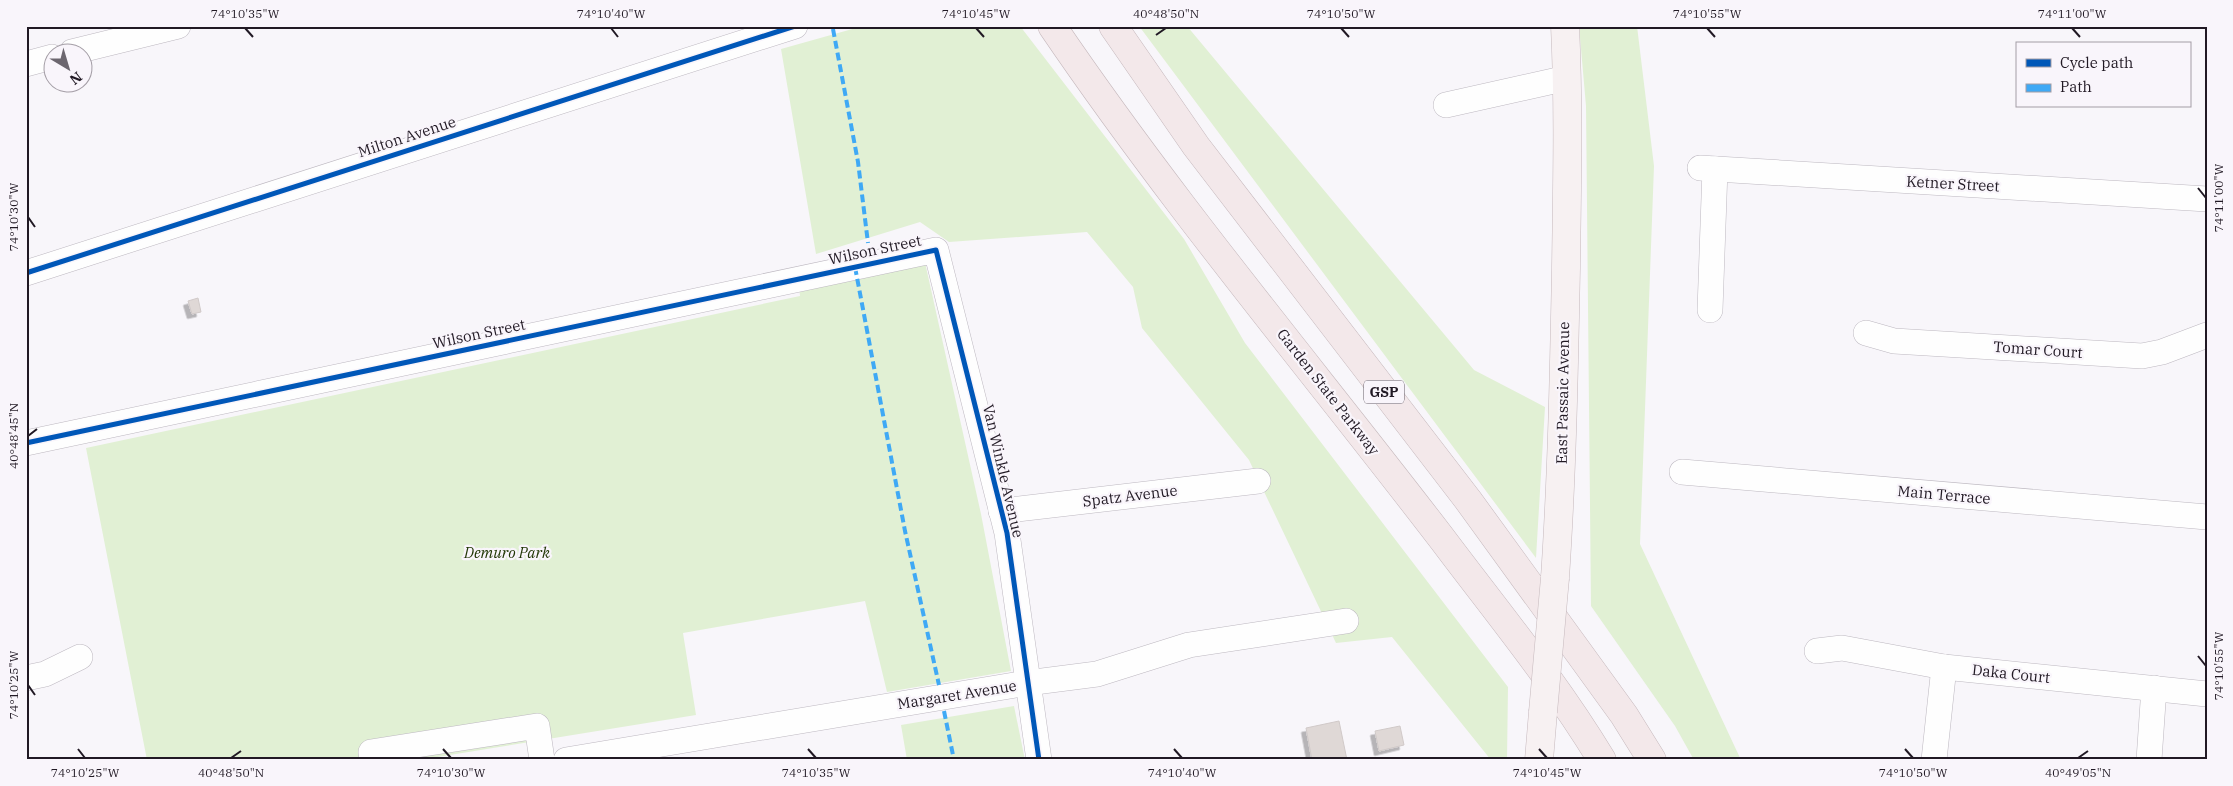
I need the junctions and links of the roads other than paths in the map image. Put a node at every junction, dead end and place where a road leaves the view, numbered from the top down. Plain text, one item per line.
1 (178, 26) edge
2 (795, 26) edge
3 (1052, 26) edge
4 (1113, 26) edge
5 (1565, 26) edge
6 (92, 47) edge
7 (42, 60) edge
8 (26, 64) edge
9 (1568, 78) junction
10 (1446, 105) dead end
11 (2207, 199) edge
12 (936, 250) joint
13 (26, 273) edge
14 (1710, 310) dead end
15 (1866, 333) dead end
16 (2207, 335) edge
17 (26, 443) edge
18 (1682, 472) dead end
19 (1258, 481) dead end
20 (1001, 511) junction
21 (2207, 517) edge
22 (1346, 621) dead end
23 (1817, 651) dead end
24 (80, 657) dead end
25 (1944, 667) junction
26 (26, 678) edge
27 (1027, 683) junction
28 (2154, 688) junction
29 (2207, 694) edge
30 (372, 760) edge
31 (542, 760) edge
32 (566, 760) edge
33 (1039, 760) edge
34 (1539, 760) edge
35 (1602, 760) edge
36 (1652, 760) edge
37 (1934, 760) edge
38 (2149, 760) edge

1 - 6 street
2 - 13 street, Milton Avenue
3 - 35 highway, Garden State Parkway / GSP
4 - 36 highway, GSP
5 - 9 main road, East Passaic Avenue
7 - 8 street
9 - 10 street
9 - 34 main road, East Passaic Avenue, bridge
11 - 14 street, Ketner Street
12 - 17 street, Wilson Street
12 - 20 street, Van Winkle Avenue
15 - 16 street, Tomar Court
18 - 21 street, Main Terrace
19 - 20 street, Spatz Avenue
20 - 27 street, Van Winkle Avenue
22 - 27 street, Margaret Avenue
23 - 25 street, Daka Court
24 - 26 street
25 - 28 street, Daka Court
25 - 37 street
27 - 32 street, Margaret Avenue
27 - 33 street, Van Winkle Avenue
28 - 29 street, Daka Court
28 - 38 street
30 - 31 street

